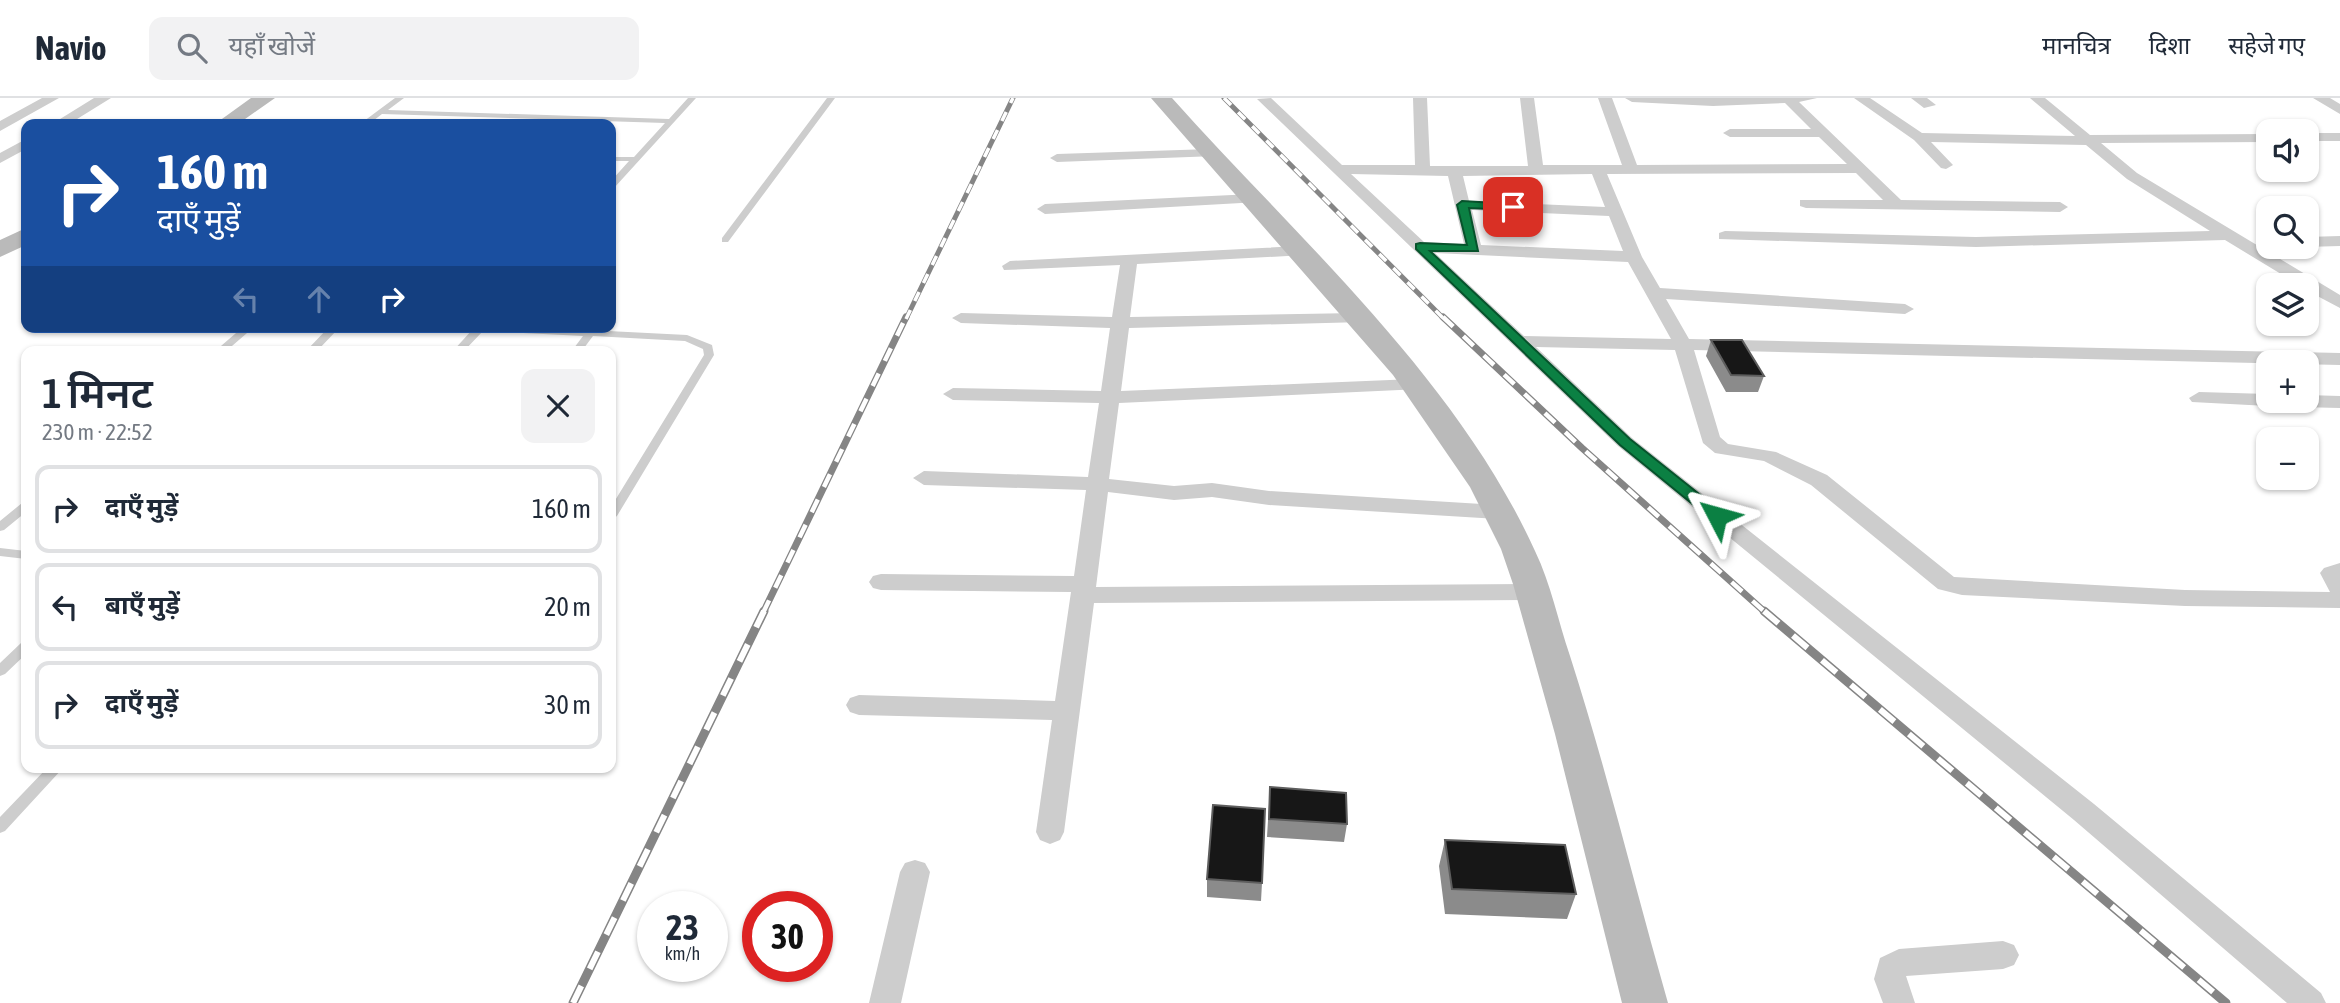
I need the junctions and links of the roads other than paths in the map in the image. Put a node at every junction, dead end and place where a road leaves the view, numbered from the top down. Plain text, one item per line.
1 (52, 98) edge
2 (104, 98) edge
3 (265, 98) edge
4 (400, 98) edge
5 (692, 98) edge
6 (831, 98) edge
7 (1161, 98) edge
8 (1420, 98) edge
9 (1527, 98) edge
10 (1605, 98) edge
11 (1632, 98) edge
12 (1810, 98) edge
13 (1861, 98) edge
14 (2037, 98) edge
15 (2045, 98) edge
16 (2320, 98) edge
17 (1264, 99) edge
18 (1788, 99) edge
19 (2340, 110) edge
20 (381, 112) junction
21 (68, 119) edge
22 (233, 119) edge
23 (371, 119) edge
24 (607, 119) edge
25 (616, 119) edge
26 (671, 121) junction
27 (0, 127) edge
28 (1824, 133) junction
29 (1730, 134) dead end
30 (1919, 136) junction
31 (2319, 137) edge
32 (2340, 137) edge
33 (2256, 138) edge
34 (2087, 140) junction
35 (21, 146) edge
36 (1211, 153) junction
37 (1057, 158) dead end
38 (0, 159) edge
39 (616, 159) edge
40 (635, 159) junction
41 (1946, 165) dead end
42 (1597, 167) junction
43 (1630, 167) junction
44 (1423, 169) junction
45 (1535, 169) junction
46 (1860, 169) junction
47 (1338, 170) junction
48 (1454, 171) junction
49 (616, 180) edge
50 (1253, 199) junction
51 (1806, 203) dead end
52 (1895, 203) junction
53 (1462, 205) junction
54 (2060, 207) dead end
55 (1045, 209) dead end
56 (1616, 212) junction
57 (1724, 236) dead end
58 (2236, 239) junction
59 (725, 240) dead end
60 (2256, 242) edge
61 (2319, 242) edge
62 (2340, 242) edge
63 (1420, 247) junction
64 (1474, 249) junction
65 (1299, 251) junction
66 (1634, 257) junction
67 (1129, 260) junction
68 (1010, 266) dead end
69 (1654, 293) junction
70 (2338, 301) edge
71 (1905, 309) dead end
72 (961, 318) dead end
73 (1357, 318) junction
74 (1121, 323) junction
75 (242, 333) edge
76 (329, 333) edge
77 (476, 333) edge
78 (572, 333) edge
79 (590, 334) junction
80 (1519, 341) junction
81 (1682, 344) junction
82 (226, 346) edge
83 (316, 346) edge
84 (463, 346) edge
85 (581, 346) edge
86 (2340, 359) edge
87 (1414, 385) junction
88 (953, 394) dead end
89 (1111, 397) junction
90 (2199, 398) dead end
91 (2256, 400) edge
92 (2319, 402) edge
93 (2340, 402) edge
94 (924, 478) dead end
95 (1100, 484) junction
96 (616, 508) edge
97 (21, 510) edge
98 (1498, 512) junction
99 (0, 527) edge
100 (2, 555) edge
101 (21, 555) edge
102 (2340, 571) edge
103 (881, 582) dead end
104 (2340, 589) edge
105 (1085, 590) junction
106 (1531, 592) junction
107 (2340, 600) edge
108 (21, 651) edge
109 (0, 671) edge
110 (859, 705) dead end
111 (1068, 711) junction
112 (51, 773) edge
113 (0, 827) edge
114 (1051, 832) dead end
115 (915, 872) dead end
116 (2003, 955) dead end
117 (886, 1003) edge
118 (1645, 1003) edge
119 (1899, 1003) edge
120 (2310, 1003) edge

1 - 27 street
2 - 21 street
3 - 22 street
4 - 20 lane
5 - 26 lane
6 - 59 lane
7 - 36 street
8 - 44 street
9 - 45 street
10 - 43 street
11 - 18 street
12 - 18 street
13 - 30 street
14 - 15 street
14 - 34 street
16 - 19 street
17 - 47 street
18 - 28 street
20 - 23 lane
20 - 24 lane
25 - 26 lane
26 - 40 lane
28 - 29 street
28 - 46 street
30 - 34 street
30 - 41 street
31 - 32 street
33 - 34 street
34 - 58 street
35 - 38 street
36 - 37 street
36 - 50 street
39 - 40 lane
40 - 49 lane
42 - 43 street
42 - 45 street
42 - 56 street
43 - 46 street
44 - 47 street
44 - 48 street
45 - 48 street
46 - 52 street
47 - 63 street
48 - 53 street
50 - 55 street
50 - 65 street
51 - 52 street
52 - 54 street
53 - 56 street
53 - 64 street
56 - 66 street
57 - 58 street
58 - 60 street
58 - 70 street
61 - 62 street
63 - 64 street
63 - 80 street
64 - 66 street
65 - 67 street
65 - 73 street
66 - 69 street
67 - 68 street
67 - 74 street
69 - 71 street
69 - 81 street
72 - 74 street
73 - 74 street
73 - 87 street
74 - 89 street
75 - 82 lane
76 - 83 lane
77 - 84 lane
78 - 79 lane
79 - 85 lane
79 - 96 lane
80 - 81 street
80 - 120 street
81 - 86 street
81 - 107 street
87 - 89 street
87 - 98 street
88 - 89 street
89 - 95 street
90 - 91 street
92 - 93 street
94 - 95 street
95 - 98 street
95 - 105 street
97 - 99 lane
98 - 106 street
100 - 101 lane
102 - 104 street
103 - 105 street
105 - 106 street
105 - 111 street
106 - 118 street
108 - 109 lane
110 - 111 street
111 - 114 street
112 - 113 lane
115 - 117 street
116 - 119 street

